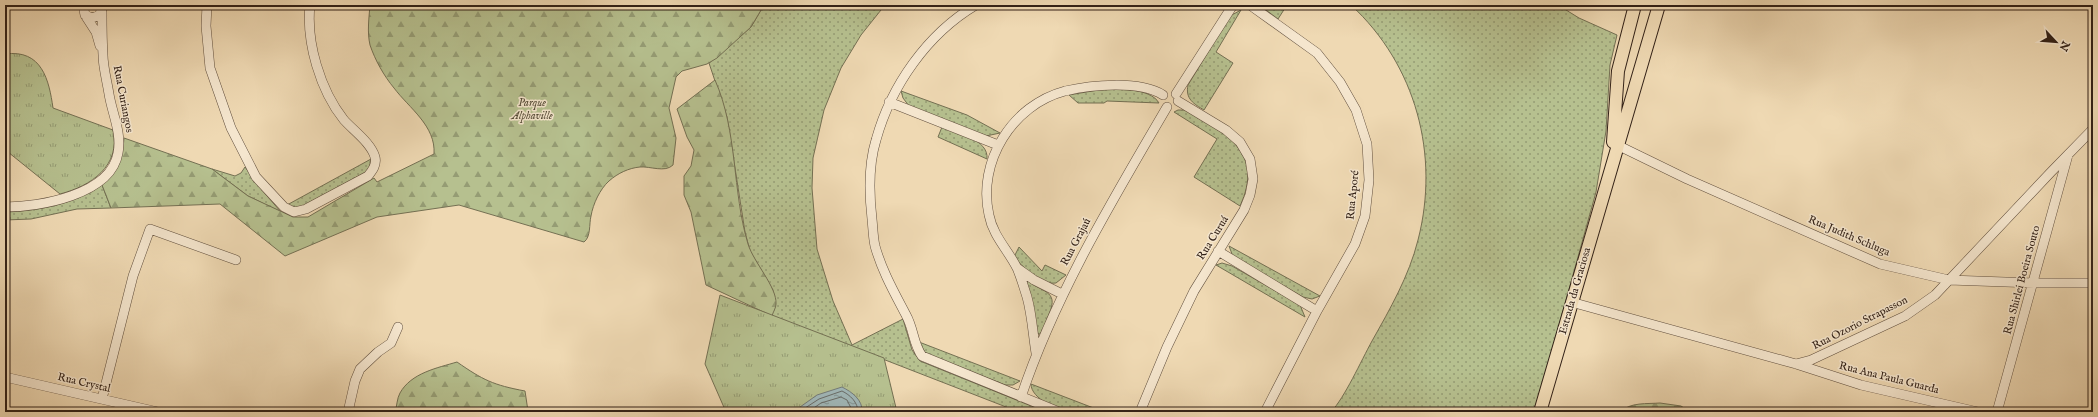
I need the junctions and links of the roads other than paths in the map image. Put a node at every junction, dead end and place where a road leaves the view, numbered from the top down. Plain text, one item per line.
1 (83, 5) edge
2 (207, 5) edge
3 (310, 5) edge
4 (976, 5) edge
5 (1234, 5) edge
6 (1250, 5) edge
7 (1635, 5) edge
8 (1659, 5) edge
9 (102, 8) edge
10 (86, 15) junction
11 (103, 55) junction
12 (1163, 95) junction
13 (1177, 98) junction
14 (890, 102) junction
15 (1167, 107) junction
16 (2093, 129) edge
17 (1616, 144) junction
18 (998, 145) junction
19 (2068, 155) junction
20 (5, 207) edge
21 (1218, 251) junction
22 (236, 260) dead end
23 (1017, 268) junction
24 (1949, 280) junction
25 (2034, 283) junction
26 (2093, 283) edge
27 (1062, 294) junction
28 (1571, 302) junction
29 (1316, 311) junction
30 (398, 327) dead end
31 (1036, 354) junction
32 (1796, 364) junction
33 (5, 377) edge
34 (1021, 397) junction
35 (102, 399) junction
36 (158, 412) edge
37 (348, 412) edge
38 (1059, 412) edge
39 (1140, 412) edge
40 (1265, 412) edge
41 (1540, 412) edge
42 (1978, 412) edge
43 (1997, 412) edge

1 - 10 street
2 - 3 street
4 - 14 street
5 - 13 street
6 - 29 street, Rua Aporé
7 - 17 main road, Estrada da Graciosa
8 - 17 main road, Estrada da Graciosa
9 - 10 street
9 - 11 street, Rua Curiangos
10 - 11 street
11 - 20 street, Rua Curiangos
12 - 13 street
12 - 15 street
12 - 18 street
13 - 15 street
13 - 21 street, Rua Curuá
14 - 18 street
14 - 34 street
15 - 27 street, Rua Grajaú
16 - 19 street, Rua Ozorio Strapasson
17 - 24 street, Rua Judith Schluga
17 - 28 main road, Estrada da Graciosa
18 - 23 street
19 - 24 street, Rua Ozorio Strapasson
19 - 25 street, Rua Shirlei Boeira Souto
21 - 29 street
21 - 39 street, Rua Curuá
22 - 35 street
23 - 27 street
23 - 31 street
24 - 25 street, Rua Judith Schluga
24 - 32 street, Rua Ozorio Strapasson
25 - 26 street, Rua Judith Schluga
25 - 43 street, Rua Shirlei Boeira Souto
27 - 31 street, Rua Grajaú
28 - 32 street
28 - 41 main road, Estrada da Graciosa
29 - 40 street, Rua Aporé
30 - 37 street
31 - 34 street, Rua Grajaú
32 - 42 street, Rua Ana Paula Guarda
33 - 35 street, Rua Crystal
34 - 38 street
35 - 36 street, Rua Crystal

